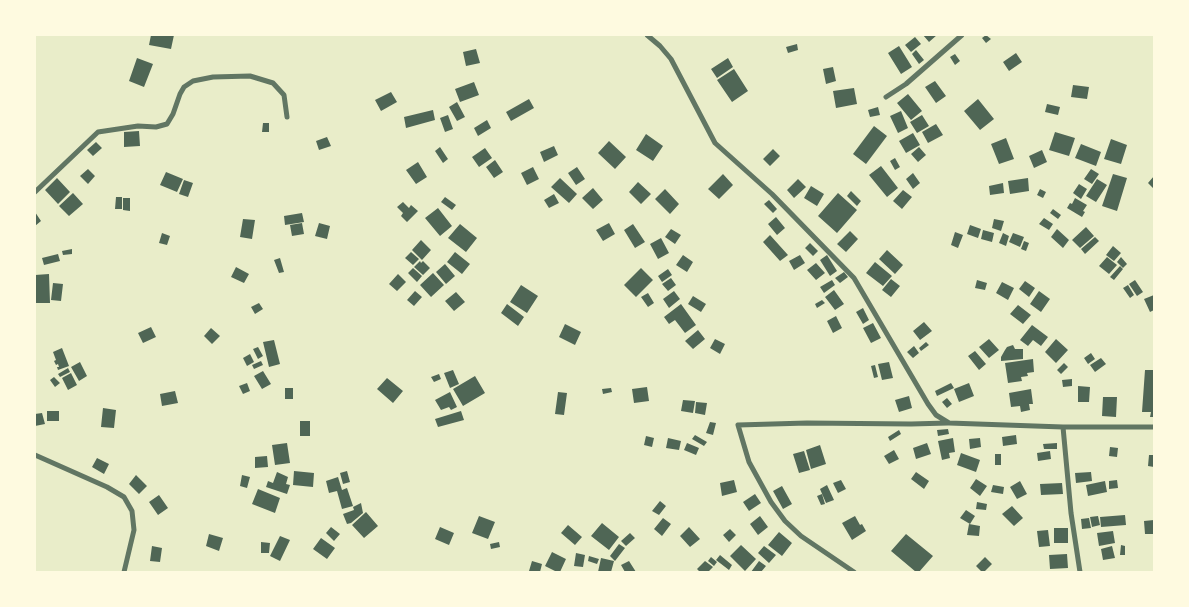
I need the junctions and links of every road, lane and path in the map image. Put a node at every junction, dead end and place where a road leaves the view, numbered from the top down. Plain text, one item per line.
1 (647, 35) edge
2 (962, 35) edge
3 (886, 97) dead end
4 (287, 116) dead end
5 (35, 192) edge
6 (949, 422) junction
7 (1063, 427) junction
8 (1154, 427) edge
9 (35, 455) edge
10 (124, 572) edge
11 (854, 572) edge
12 (1080, 572) edge

1 - 6 street
2 - 3 street
4 - 5 street
6 - 7 street
6 - 11 street
7 - 8 street
7 - 12 street
9 - 10 street

